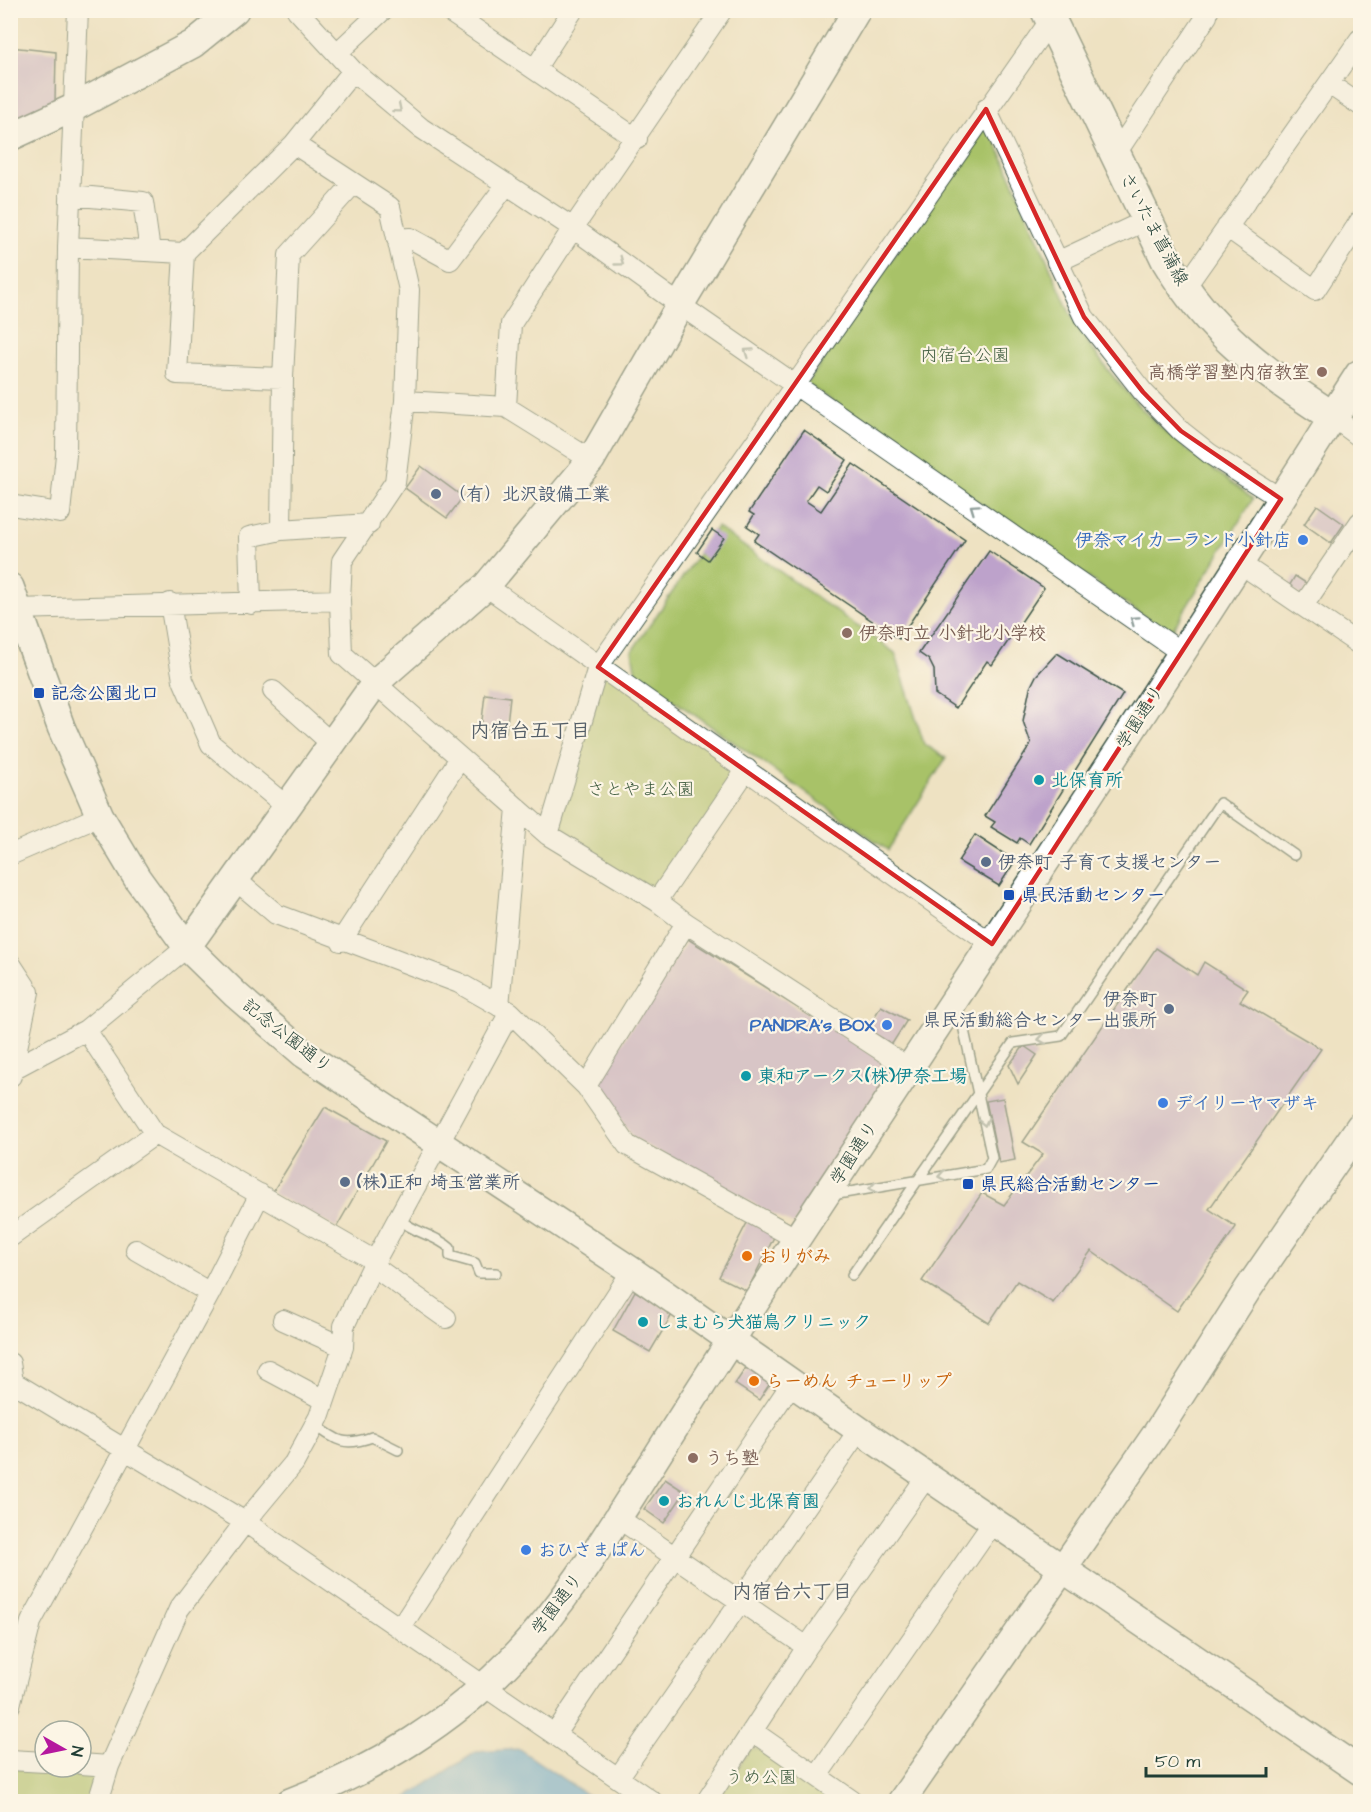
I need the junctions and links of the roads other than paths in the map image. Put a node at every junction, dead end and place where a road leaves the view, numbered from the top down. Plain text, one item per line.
1 (78, 10) edge
2 (235, 10) edge
3 (297, 10) edge
4 (383, 10) edge
5 (447, 10) edge
6 (573, 10) edge
7 (722, 10) edge
8 (857, 10) edge
9 (1208, 10) edge
10 (1049, 14) edge
11 (1360, 39) edge
12 (337, 53) junction
13 (535, 69) junction
14 (353, 71) junction
15 (1329, 84) junction
16 (1360, 105) edge
17 (73, 108) junction
18 (986, 109) junction
19 (10, 137) edge
20 (637, 139) junction
21 (294, 144) junction
22 (1115, 155) junction
23 (353, 184) junction
24 (507, 184) junction
25 (70, 195) junction
26 (1147, 220) junction
27 (1360, 221) edge
28 (1227, 227) junction
29 (573, 228) junction
30 (397, 239) junction
31 (68, 247) junction
32 (150, 251) junction
33 (184, 253) junction
34 (1057, 262) junction
35 (1184, 289) junction
36 (680, 305) junction
37 (1360, 375) edge
38 (283, 378) junction
39 (796, 385) junction
40 (405, 402) junction
41 (506, 407) junction
42 (1333, 417) junction
43 (1360, 436) edge
44 (591, 460) junction
45 (1281, 499) junction
46 (10, 505) edge
47 (1360, 522) edge
48 (369, 524) junction
49 (281, 530) junction
50 (1241, 564) junction
51 (486, 586) junction
52 (14, 598) edge
53 (340, 600) junction
54 (170, 603) junction
55 (251, 604) junction
56 (1303, 606) junction
57 (1360, 645) edge
58 (1182, 653) junction
59 (598, 667) junction
60 (376, 682) junction
61 (273, 691) dead end
62 (332, 743) junction
63 (460, 758) junction
64 (747, 769) junction
65 (286, 806) junction
66 (517, 808) junction
67 (99, 816) junction
68 (548, 835) junction
69 (10, 855) edge
70 (1294, 855) dead end
71 (237, 881) junction
72 (657, 901) junction
73 (686, 923) junction
74 (341, 941) junction
75 (992, 944) junction
76 (187, 947) junction
77 (10, 963) edge
78 (949, 1008) junction
79 (505, 1009) junction
80 (86, 1030) junction
81 (909, 1068) junction
82 (12, 1075) edge
83 (586, 1086) junction
84 (978, 1092) junction
85 (1360, 1126) edge
86 (155, 1134) junction
87 (441, 1143) junction
88 (918, 1180) junction
89 (260, 1194) junction
90 (827, 1196) junction
91 (399, 1219) junction
92 (10, 1237) edge
93 (797, 1239) junction
94 (136, 1250) dead end
95 (374, 1264) junction
96 (632, 1271) junction
97 (496, 1273) dead end
98 (852, 1275) dead end
99 (210, 1293) junction
100 (446, 1318) dead end
101 (283, 1320) dead end
102 (731, 1340) junction
103 (343, 1347) junction
104 (268, 1370) dead end
105 (11, 1378) edge
106 (792, 1383) junction
107 (324, 1400) junction
108 (314, 1424) junction
109 (858, 1430) junction
110 (125, 1449) junction
111 (398, 1450) dead end
112 (927, 1476) junction
113 (618, 1518) junction
114 (994, 1521) junction
115 (245, 1522) junction
116 (674, 1557) junction
117 (1063, 1568) junction
118 (740, 1600) junction
119 (402, 1627) junction
120 (807, 1647) junction
121 (486, 1685) junction
122 (10, 1706) edge
123 (752, 1731) junction
124 (555, 1734) junction
125 (10, 1760) edge
126 (33, 1761) edge
127 (93, 1765) edge
128 (109, 1766) junction
129 (1360, 1771) edge
130 (817, 1776) junction
131 (618, 1778) junction
132 (98, 1802) edge
133 (290, 1802) edge
134 (653, 1802) edge
135 (706, 1802) edge
136 (854, 1802) edge
137 (901, 1802) edge

1 - 17 street
2 - 17 street
3 - 12 street
4 - 12 street
5 - 13 street
6 - 13 street
7 - 20 street
8 - 36 street
9 - 22 street
10 - 18 street
10 - 22 main road, さいたま菖蒲線
11 - 15 street
12 - 14 street
13 - 20 street
14 - 21 street
14 -> 24 street
15 - 16 street
15 - 28 street
17 - 19 street
17 - 25 street
18 - 34 street
18 - 39 street
20 - 29 street
21 - 23 street
21 - 33 street
22 - 26 main road, さいたま菖蒲線
23 - 30 street
23 - 38 street
24 - 29 street
24 - 30 street
25 - 31 street
25 - 32 street
26 - 34 street
26 - 35 main road, さいたま菖蒲線
27 - 28 street
28 - 35 street
29 -> 36 street
29 - 41 street
30 - 40 street
31 - 32 street
31 - 46 street
32 - 33 street
33 - 38 street
34 - 45 street
35 - 42 main road, さいたま菖蒲線
39 -> 36 street
36 - 44 street
37 - 42 main road
38 - 49 street
58 -> 39 street
39 - 59 street
40 - 41 street
40 - 48 street
41 - 44 street
42 - 43 street
42 - 45 street, 学園通り
44 - 51 street
45 - 50 street, 学園通り
47 - 56 street
48 - 49 street
48 - 53 street
49 - 55 street
50 - 56 street
50 - 58 street, 学園通り
51 - 59 street
51 - 60 street
52 - 54 street
52 - 67 street, 記念公園通り
53 - 55 street
53 - 60 street
54 - 55 street
54 - 65 street
56 - 57 street
58 - 75 street, 学園通り
59 - 64 street
59 - 68 street
60 - 62 street
60 - 63 street
61 - 62 street
62 - 65 street
63 - 66 street
63 - 74 street
64 - 72 street
64 - 75 street
65 - 71 street
66 - 68 street
66 - 79 street
67 - 69 street
67 - 76 street, 記念公園通り
68 - 72 street
70 -> 84 lane
71 - 74 street
71 - 76 street
72 - 73 street
73 - 81 street
73 - 83 street
74 - 79 street
75 - 78 street, 学園通り
76 - 80 street
76 - 87 street, 記念公園通り
77 - 82 street
78 - 81 street, 学園通り
78 - 84 lane
79 - 83 street
79 - 87 street
80 - 82 street
80 - 86 street
81 - 90 street, 学園通り
83 - 93 street
84 - 88 lane
84 -> 88 lane
85 - 117 street
86 - 89 street
86 - 92 street
87 - 91 street
87 - 96 street, 記念公園通り
88 -> 90 lane
88 - 98 lane
89 - 95 street
89 - 99 street
90 - 93 street, 学園通り
91 - 95 street
91 - 97 lane
93 - 102 street, 学園通り
94 - 99 street
95 - 100 street
95 - 103 street
96 - 102 street, 記念公園通り
96 - 119 street
99 - 110 street
101 - 103 street
102 - 106 street, 記念公園通り
102 - 113 street, 学園通り
103 - 107 street
104 - 107 street
105 - 110 street
106 - 109 street, 記念公園通り
106 - 116 street
107 - 108 street
108 - 111 lane
108 - 115 street
109 - 112 street, 記念公園通り
109 - 118 street
110 - 115 street
110 - 122 street
112 - 114 street, 記念公園通り
112 - 120 street
113 - 116 street
113 - 121 street, 学園通り
114 - 117 street, 記念公園通り
114 - 130 street
115 - 119 street
115 - 128 street
116 - 118 street
116 - 124 street
117 - 129 street, 記念公園通り
117 - 137 street
118 - 120 street
118 - 131 street
119 - 121 street
120 - 123 street
121 - 124 street
121 - 133 street, 学園通り
123 - 130 street
123 - 135 street
124 - 131 street
125 - 126 street
127 - 128 street
128 - 132 street
130 - 136 street
131 - 134 street

